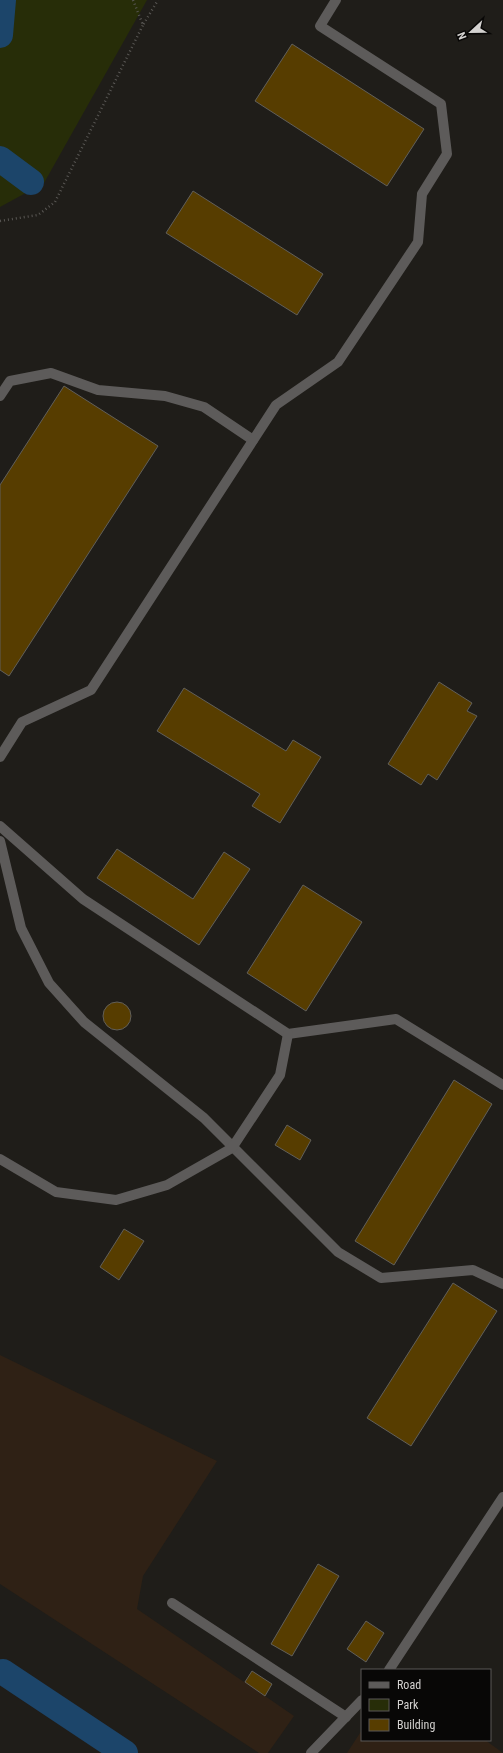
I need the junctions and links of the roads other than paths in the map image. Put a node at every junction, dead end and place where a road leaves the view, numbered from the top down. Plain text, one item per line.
1 (336, 0) edge
2 (0, 396) edge
3 (253, 440) junction
4 (0, 757) edge
5 (0, 826) edge
6 (0, 841) edge
7 (288, 1034) junction
8 (503, 1085) edge
9 (232, 1148) junction
10 (0, 1160) edge
11 (503, 1284) edge
12 (503, 1497) edge
13 (172, 1603) dead end
14 (390, 1669) edge
15 (361, 1701) edge
16 (346, 1717) junction
17 (311, 1753) edge

1 - 3 lane
2 - 3 lane
3 - 4 lane
5 - 7 lane
6 - 9 lane
7 - 8 lane
7 - 9 lane
9 - 10 lane
9 - 11 lane
12 - 14 lane
13 - 16 lane
15 - 16 lane
16 - 17 lane

